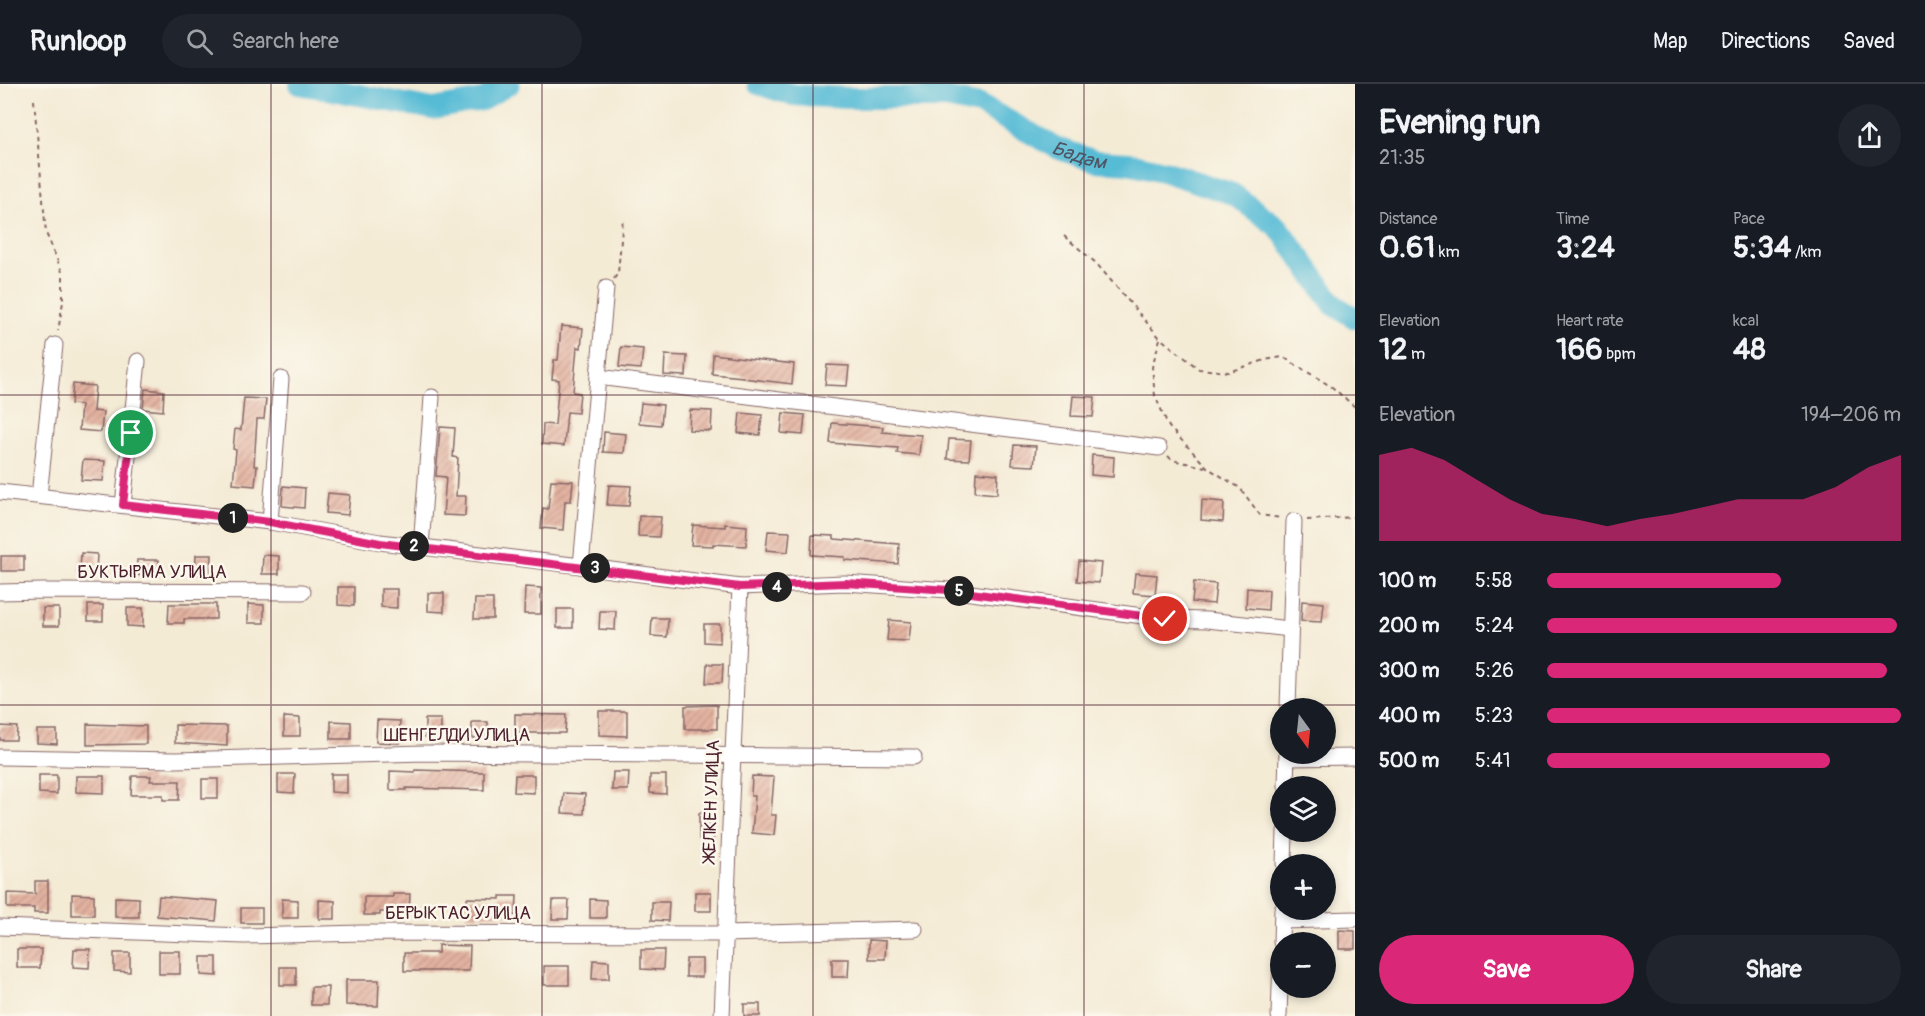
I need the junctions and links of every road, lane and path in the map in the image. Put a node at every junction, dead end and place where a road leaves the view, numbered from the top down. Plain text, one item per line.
1 (34, 100) dead end
2 (623, 218) dead end
3 (1064, 236) dead end
4 (606, 288) joint
5 (1160, 338) junction
6 (55, 345) joint
7 (138, 361) dead end
8 (598, 377) junction
9 (281, 379) dead end
10 (432, 397) dead end
11 (1355, 407) edge
12 (1159, 448) joint
13 (1208, 468) junction
14 (0, 492) edge
15 (39, 496) junction
16 (123, 505) junction
17 (1355, 517) edge
18 (1294, 521) junction
19 (270, 522) junction
20 (421, 547) junction
21 (581, 566) junction
22 (740, 587) junction
23 (0, 592) edge
24 (303, 592) dead end
25 (1290, 629) junction
26 (1288, 698) edge
27 (732, 756) junction
28 (1336, 756) edge
29 (0, 757) edge
30 (914, 757) dead end
31 (1355, 757) edge
32 (1336, 918) edge
33 (1355, 919) edge
34 (0, 927) edge
35 (915, 929) dead end
36 (725, 934) junction
37 (1280, 998) edge
38 (722, 1016) edge
39 (1279, 1016) edge

1 - 6 path
2 - 4 path
3 - 5 path
4 - 8 street
5 - 11 path
5 - 13 path
6 - 15 street
7 - 16 street
8 - 12 street
8 - 21 street
9 - 19 street
10 - 20 street
12 - 13 path
13 - 18 path
14 - 15 street
15 - 16 street
16 - 19 street
17 - 18 path
18 - 25 street
19 - 20 street
20 - 21 street
21 - 22 street
22 - 25 street
22 - 27 street, ЖЕЛКЕН УЛИЦА
23 - 24 street, БУКТЫРМА УЛИЦА
25 - 26 street
27 - 29 street, ШЕНГЕЛДИ УЛИЦА
27 - 30 street, ШЕНГЕЛДИ УЛИЦА
27 - 36 street, ЖЕЛКЕН УЛИЦА
28 - 31 street
32 - 33 street
34 - 36 street, БЕРЫКТАС УЛИЦА
35 - 36 street, БЕРЫКТАС УЛИЦА
36 - 38 street, ЖЕЛКЕН УЛИЦА
37 - 39 street

